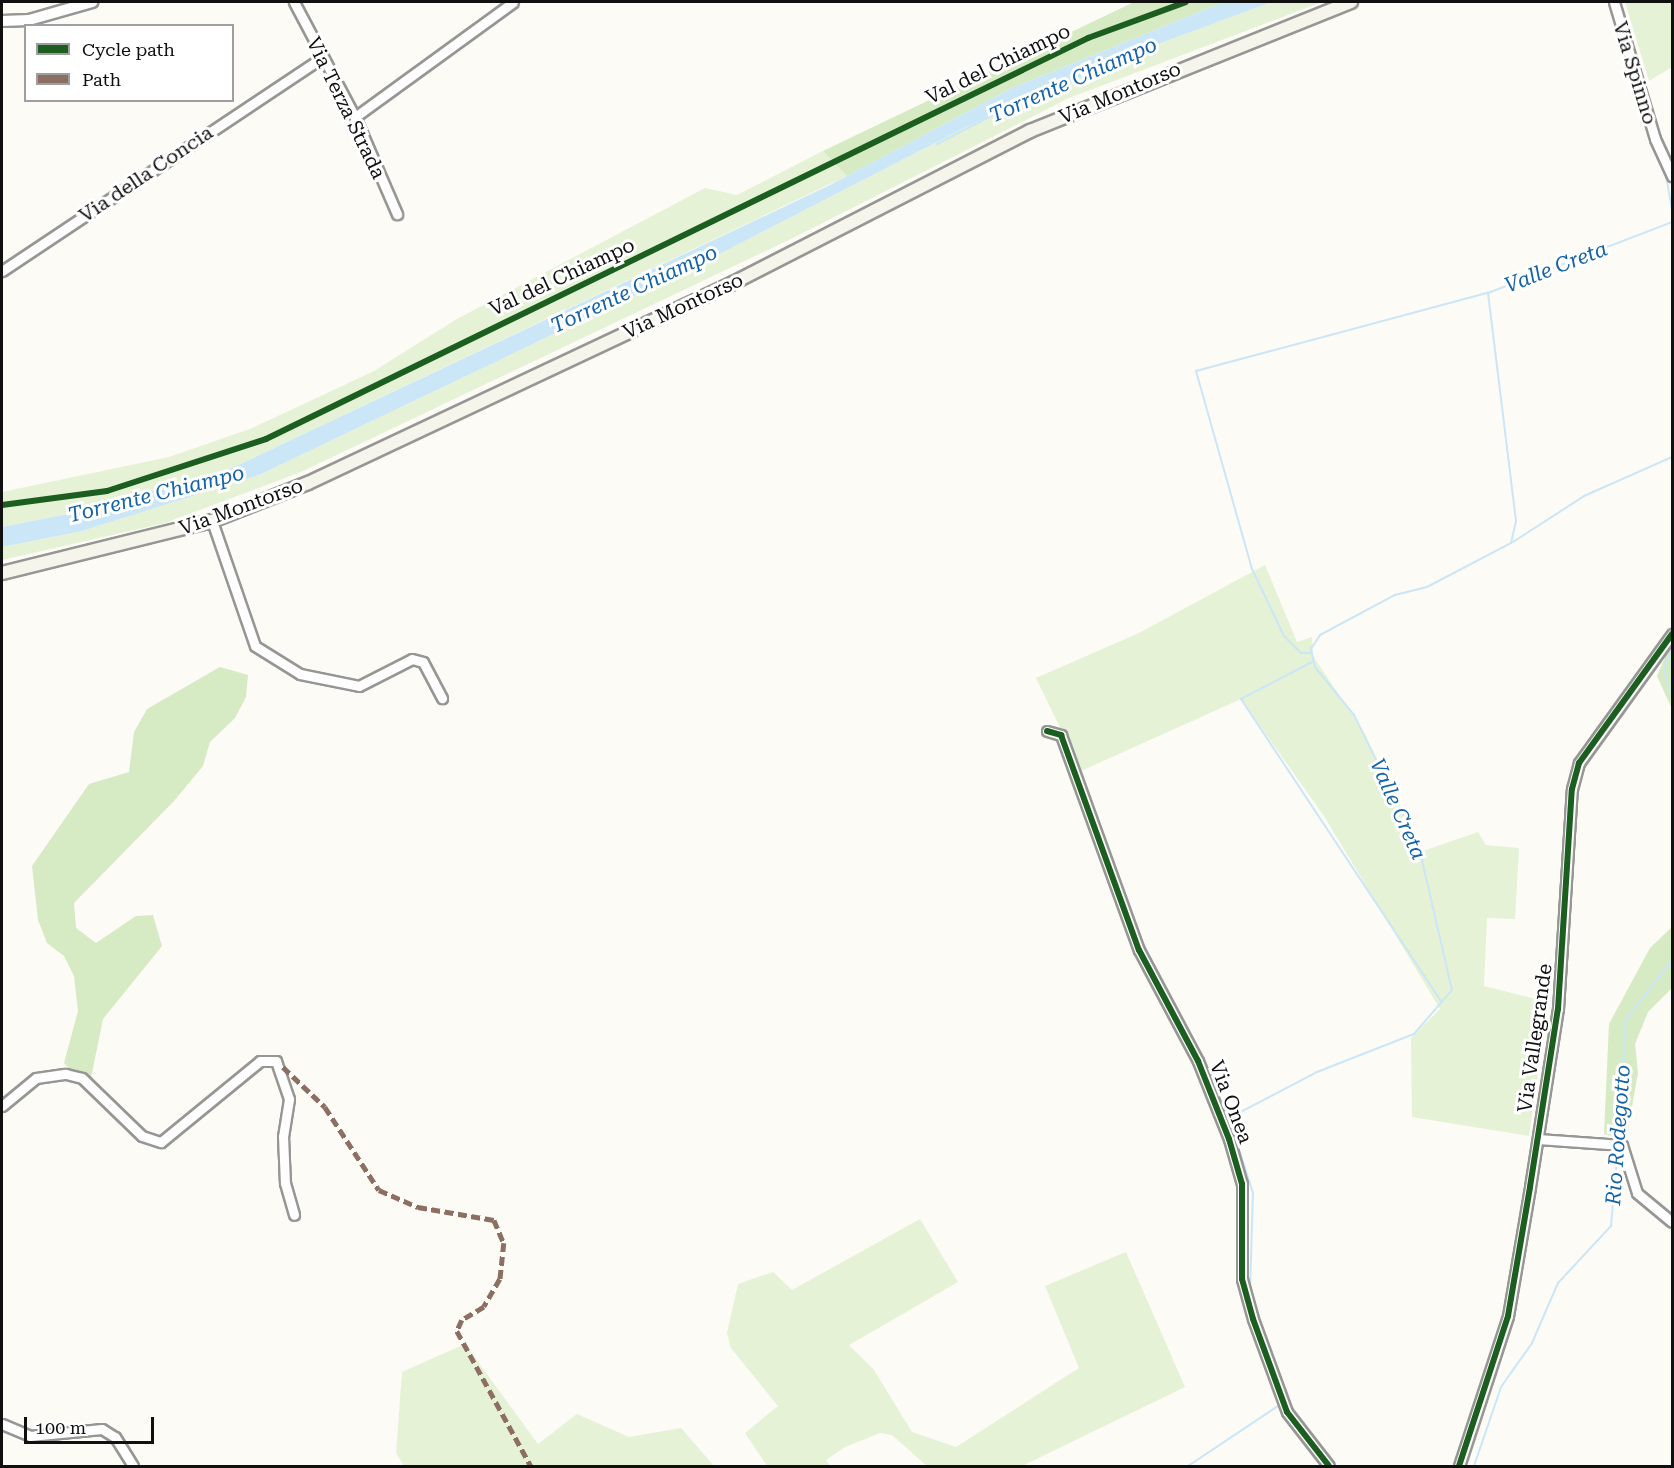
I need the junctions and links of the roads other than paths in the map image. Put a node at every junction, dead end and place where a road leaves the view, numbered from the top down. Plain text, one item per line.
1 (92, 2) edge
2 (294, 2) edge
3 (513, 2) edge
4 (1351, 2) edge
5 (1614, 2) edge
6 (2, 21) edge
7 (321, 58) junction
8 (355, 117) junction
9 (1672, 176) edge
10 (397, 214) dead end
11 (2, 271) edge
12 (212, 521) junction
13 (2, 573) edge
14 (1672, 634) edge
15 (442, 698) dead end
16 (1047, 731) dead end
17 (2, 1106) edge
18 (1538, 1138) junction
19 (294, 1215) dead end
20 (1672, 1222) edge
21 (2, 1424) edge
22 (133, 1467) edge
23 (1329, 1467) edge
24 (1459, 1467) edge

1 - 6 street
2 - 7 street, Via Terza Strada
3 - 8 street
4 - 12 main road, Via Montorso
5 - 9 street, Via Spinno
7 - 8 street, Via Terza Strada
7 - 11 street, Via della Concia
8 - 10 street, Via Terza Strada
12 - 13 main road, Via Montorso
12 - 15 street
14 - 18 street, Via Vallegrande
16 - 23 street, Via Onea
17 - 19 street
18 - 20 street
18 - 24 street, Via Vallegrande
21 - 22 street

